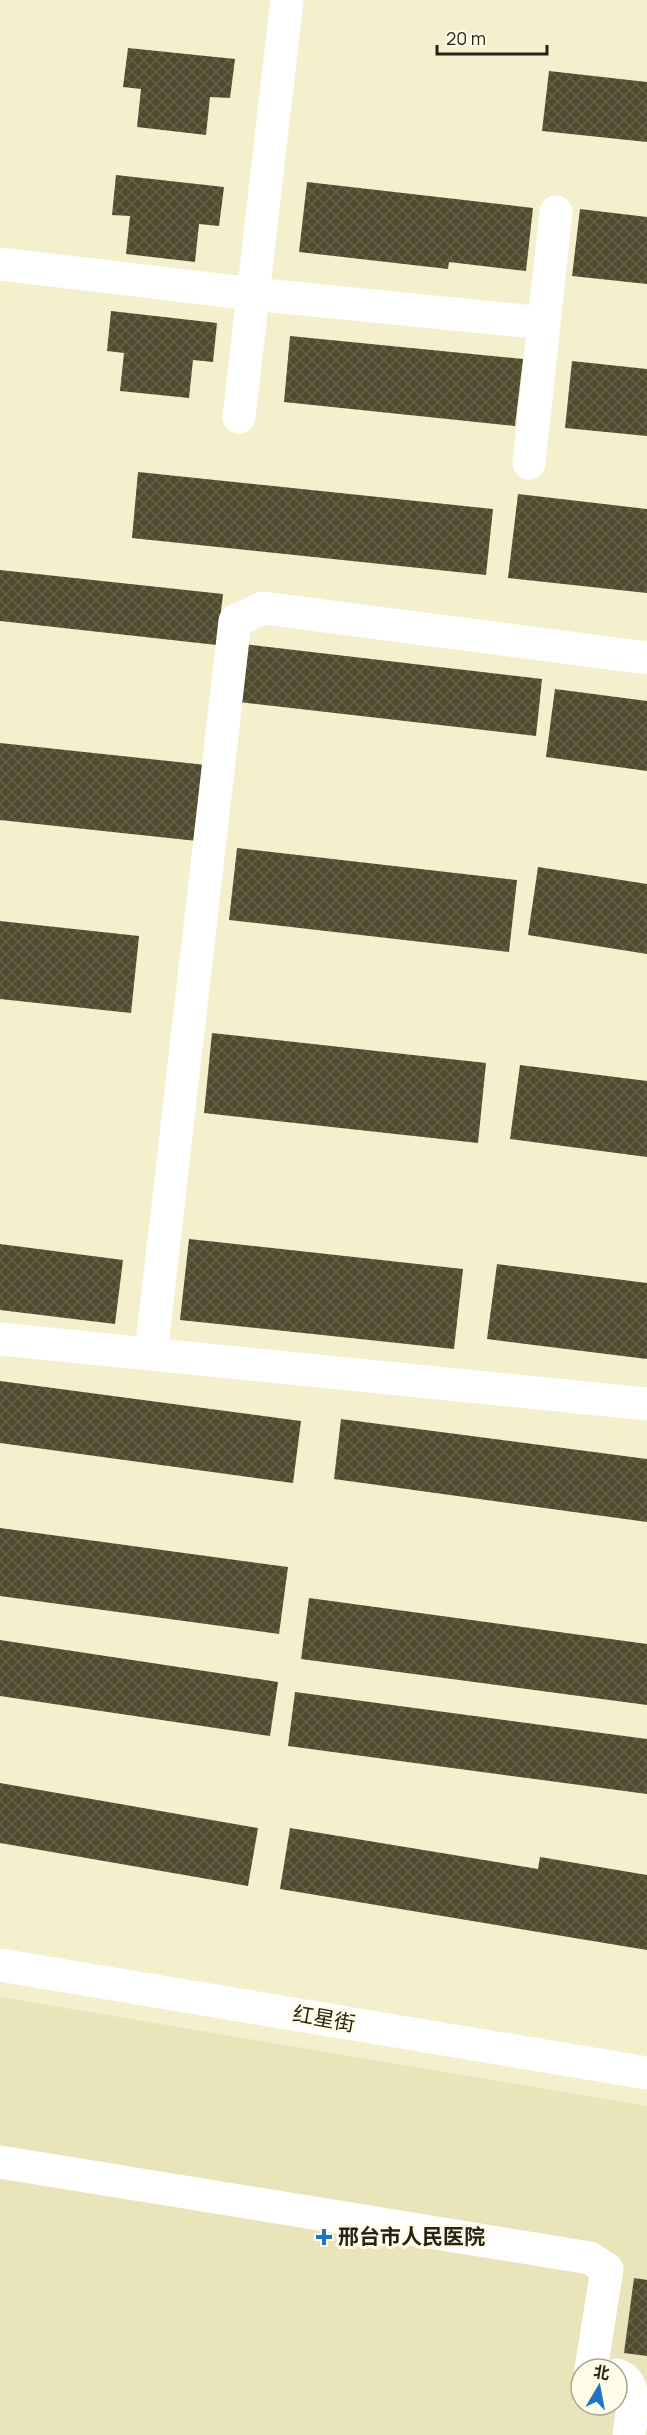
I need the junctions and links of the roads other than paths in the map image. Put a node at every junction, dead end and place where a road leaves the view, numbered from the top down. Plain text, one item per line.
1 (287, 0) edge
2 (556, 212) dead end
3 (0, 264) edge
4 (254, 294) junction
5 (544, 323) junction
6 (239, 417) dead end
7 (529, 463) dead end
8 (647, 658) edge
9 (0, 1339) edge
10 (151, 1354) junction
11 (647, 1404) edge
12 (0, 1965) edge
13 (647, 2073) edge
14 (0, 2162) edge
15 (593, 2357) edge
16 (629, 2386) edge
17 (629, 2435) edge

1 - 4 street
2 - 5 street
3 - 4 street
4 - 5 street
4 - 6 street
5 - 7 street
8 - 10 street
9 - 10 street
10 - 11 street
12 - 13 street, 红星街
14 - 15 street
16 - 17 street

